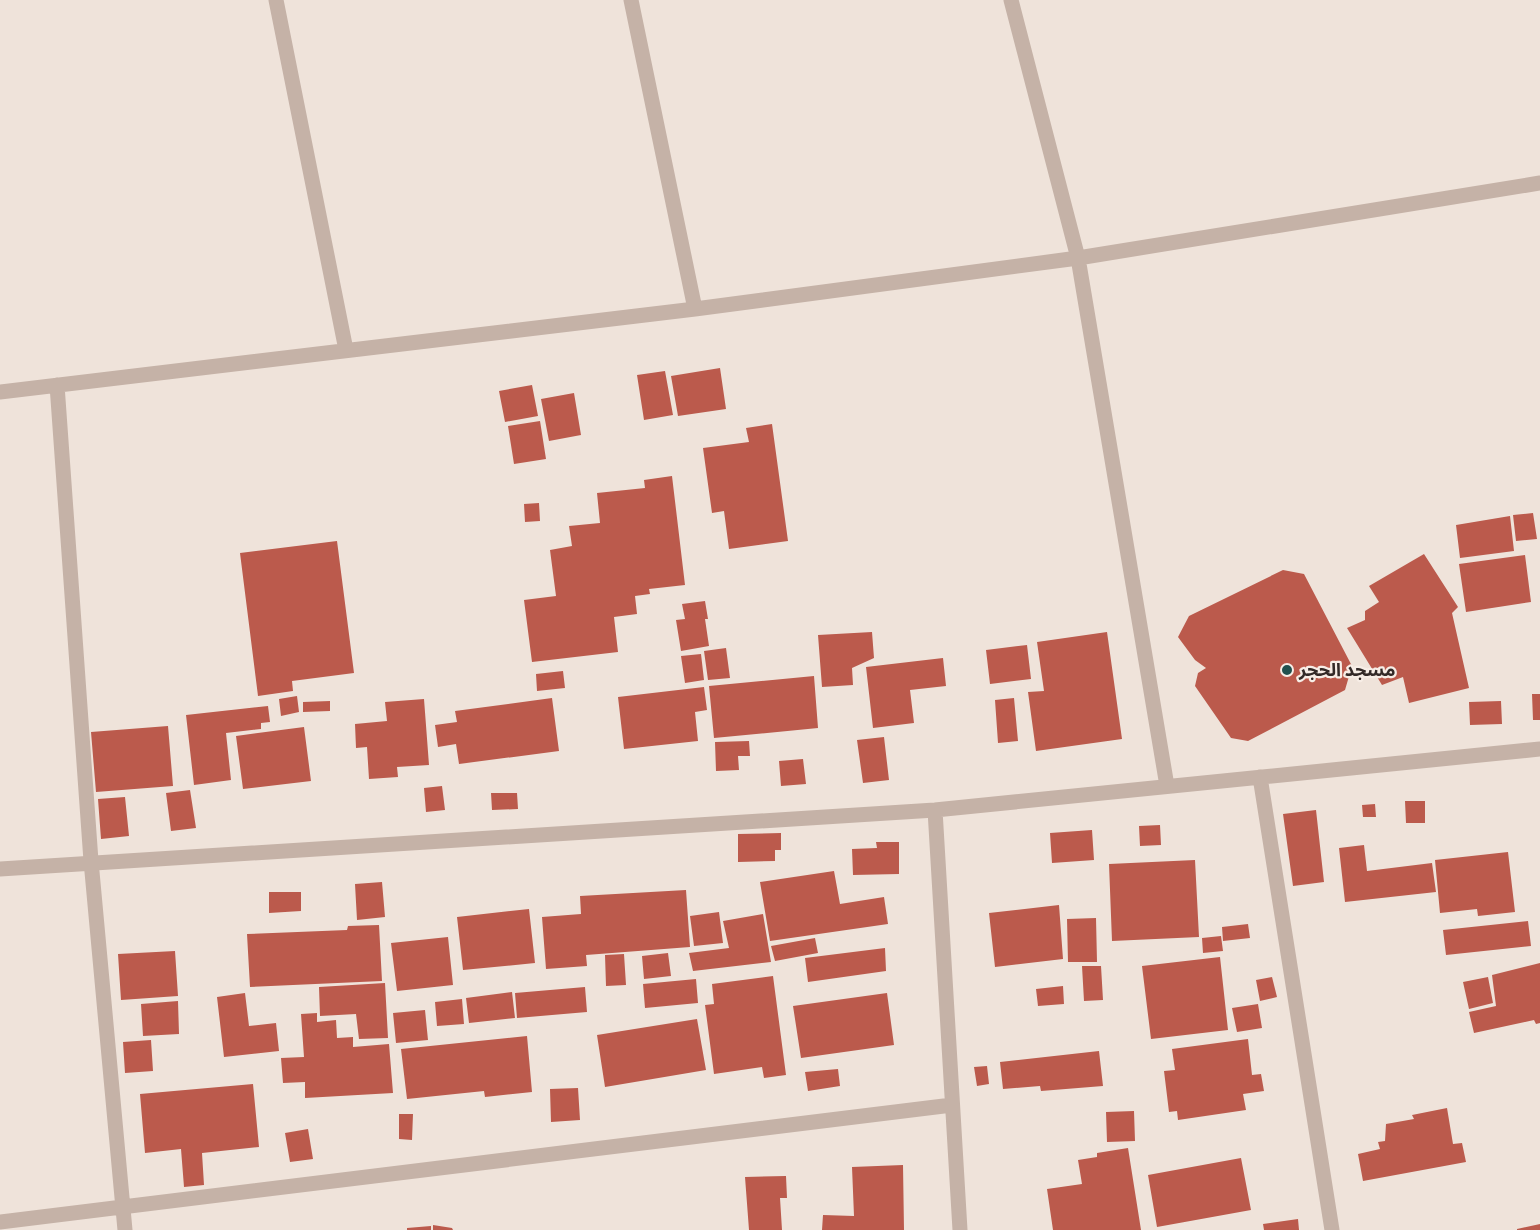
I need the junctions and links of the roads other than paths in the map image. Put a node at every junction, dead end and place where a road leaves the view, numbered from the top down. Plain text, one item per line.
1 (276, 0) edge
2 (631, 0) edge
3 (1011, 0) edge
4 (1540, 183) edge
5 (1078, 258) junction
6 (695, 309) junction
7 (346, 351) junction
8 (57, 385) junction
9 (0, 393) edge
10 (1540, 749) edge
11 (1260, 777) junction
12 (1167, 786) junction
13 (934, 810) junction
14 (91, 861) junction
15 (0, 868) edge
16 (952, 1105) junction
17 (123, 1207) junction
18 (0, 1222) edge
19 (125, 1230) edge
20 (960, 1230) edge
21 (1332, 1230) edge

1 - 7 street
2 - 6 street
3 - 5 street
4 - 5 street
5 - 6 street
5 - 12 street
6 - 7 street
7 - 8 street
8 - 9 street
8 - 14 street
10 - 11 street
11 - 12 street
11 - 21 street
12 - 13 street
13 - 14 street
13 - 16 street
14 - 15 street
14 - 17 street
16 - 17 street
16 - 20 street
17 - 18 street
17 - 19 street

